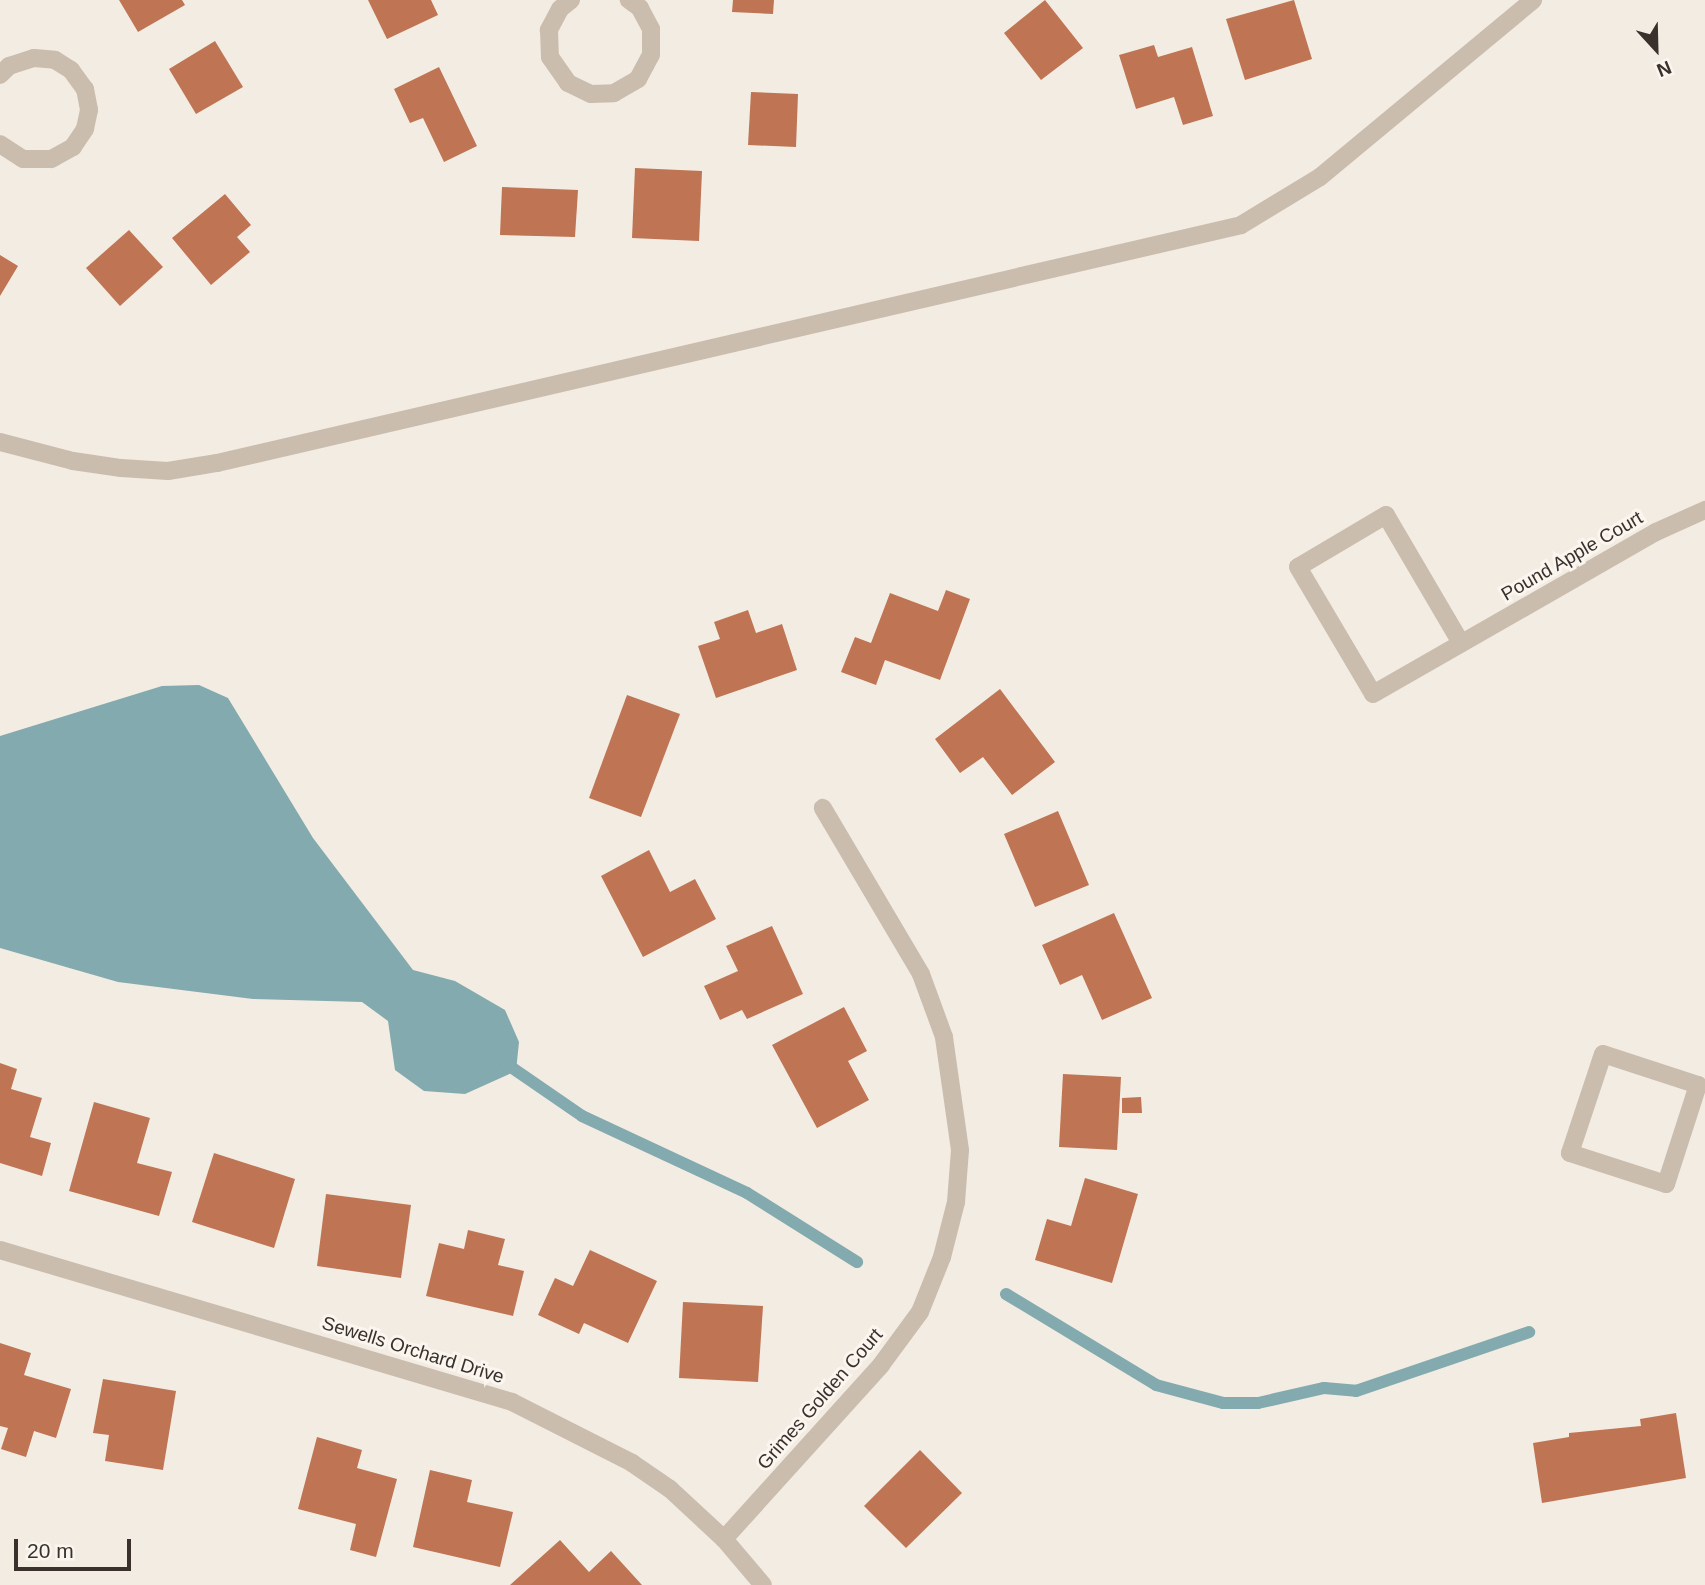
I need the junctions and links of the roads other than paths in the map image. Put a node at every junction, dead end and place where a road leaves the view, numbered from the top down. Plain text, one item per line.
1 (629, 0) edge
2 (1533, 0) edge
3 (559, 3) edge
4 (3, 64) edge
5 (0, 144) edge
6 (0, 442) edge
7 (1705, 510) edge
8 (1461, 643) junction
9 (823, 808) dead end
10 (1699, 1105) edge
11 (0, 1250) edge
12 (724, 1539) junction
13 (763, 1585) edge

1 - 3 street
2 - 6 street
4 - 5 street
7 - 8 street, Pound Apple Court
8 - 8 street, Pound Apple Court
9 - 12 street, Grimes Golden Court
10 - 10 street
11 - 12 street, Sewells Orchard Drive
12 - 13 street, Sewells Orchard Drive

